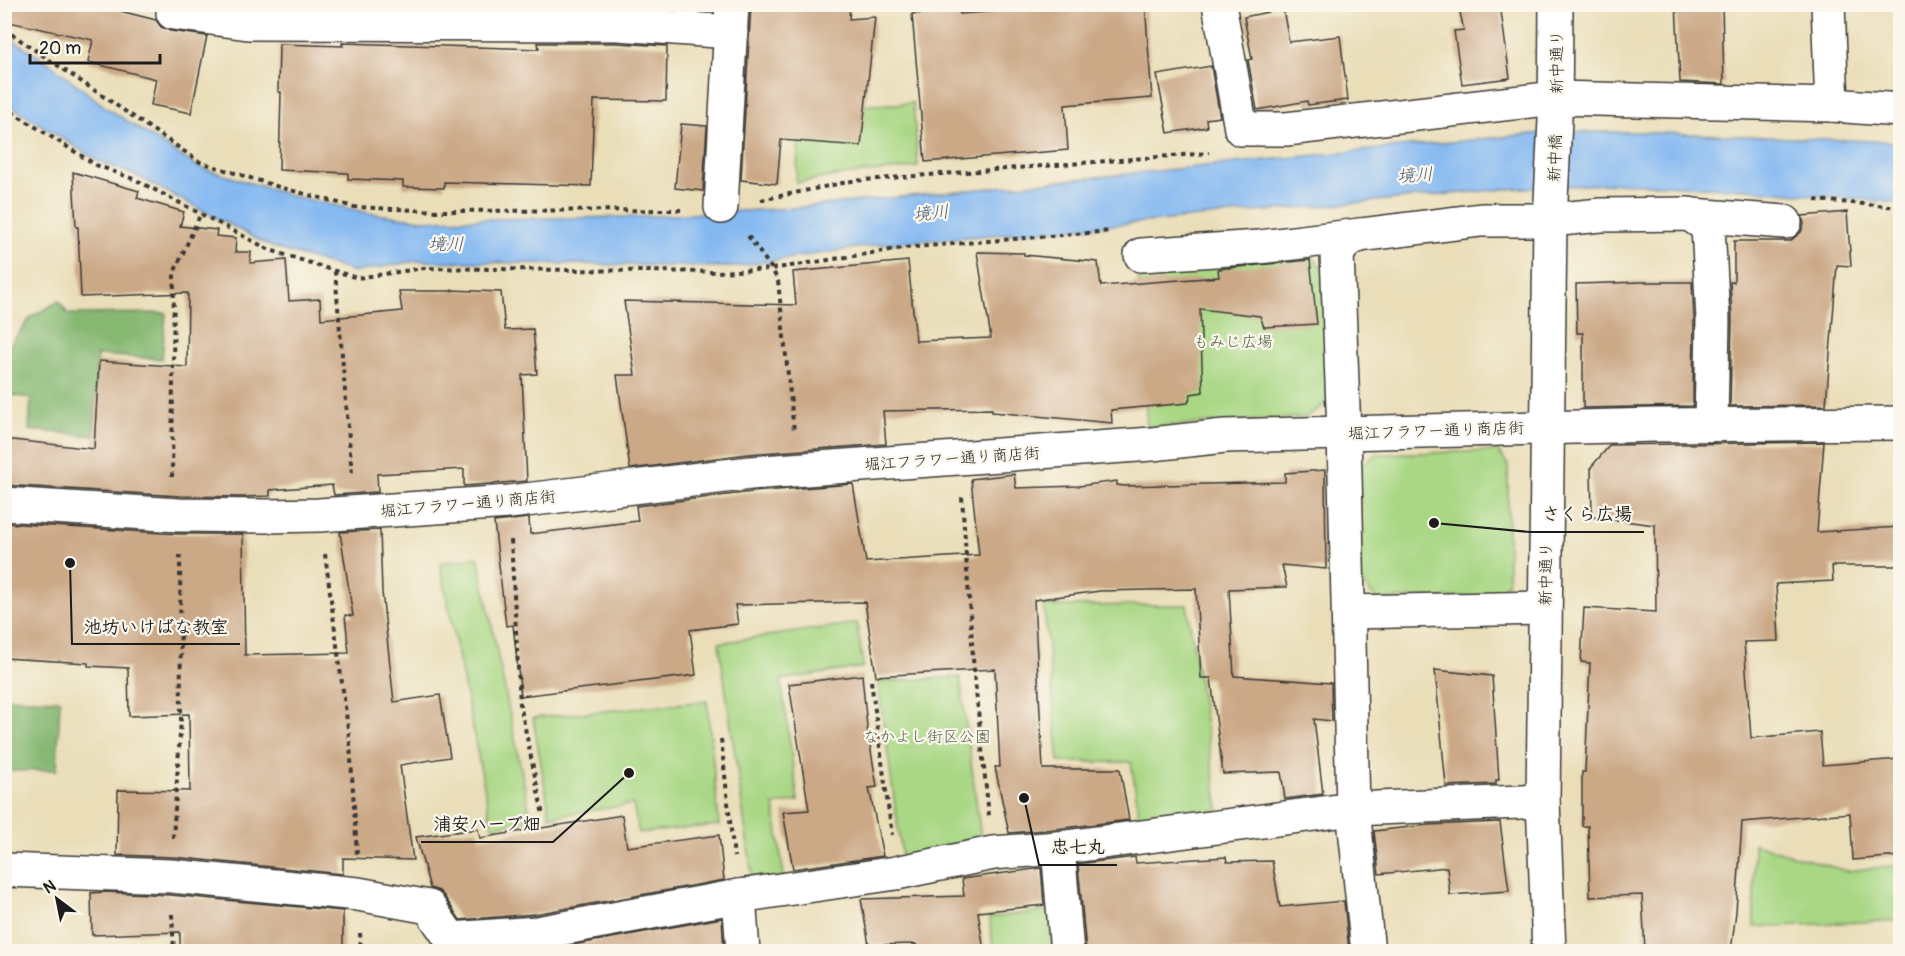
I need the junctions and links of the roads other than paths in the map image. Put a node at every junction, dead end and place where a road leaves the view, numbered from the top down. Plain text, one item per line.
1 (1219, 4) edge
2 (1556, 4) edge
3 (1828, 4) edge
4 (173, 13) dead end
5 (274, 14) edge
6 (732, 18) edge
7 (1832, 105) junction
8 (1555, 109) junction
9 (1900, 110) edge
10 (721, 207) dead end
11 (1551, 208) junction
12 (1692, 216) junction
13 (1785, 222) dead end
14 (1360, 235) junction
15 (1141, 255) dead end
16 (1900, 423) edge
17 (1711, 425) junction
18 (1548, 427) junction
19 (1344, 433) junction
20 (4, 504) edge
21 (1544, 608) junction
22 (1349, 612) junction
23 (1543, 801) junction
24 (1353, 809) junction
25 (1058, 848) junction
26 (4, 870) edge
27 (739, 896) junction
28 (743, 951) edge
29 (1067, 951) edge
30 (1368, 951) edge
31 (1549, 951) edge

1 - 8 street
2 - 8 street, 新中通り
3 - 7 street
4 - 5 street
5 - 6 street
6 - 10 street
7 - 8 street
7 - 9 street
8 - 11 street, 新中橋
11 - 12 street
11 - 14 street
11 - 18 street, 新中通り
12 - 13 street
12 - 17 street
14 - 15 street
14 - 19 street
16 - 17 street, 堀江フラワー通り商店街
17 - 18 street, 堀江フラワー通り商店街
18 - 19 street, 堀江フラワー通り商店街
18 - 21 street, 新中通り
19 - 20 street, 堀江フラワー通り商店街
19 - 22 street
21 - 22 street
21 - 23 street, 新中通り
22 - 24 street
23 - 24 street
23 - 31 street, 新中通り
24 - 25 street
24 - 30 street
25 - 27 street
25 - 29 street
26 - 27 street
27 - 28 street

